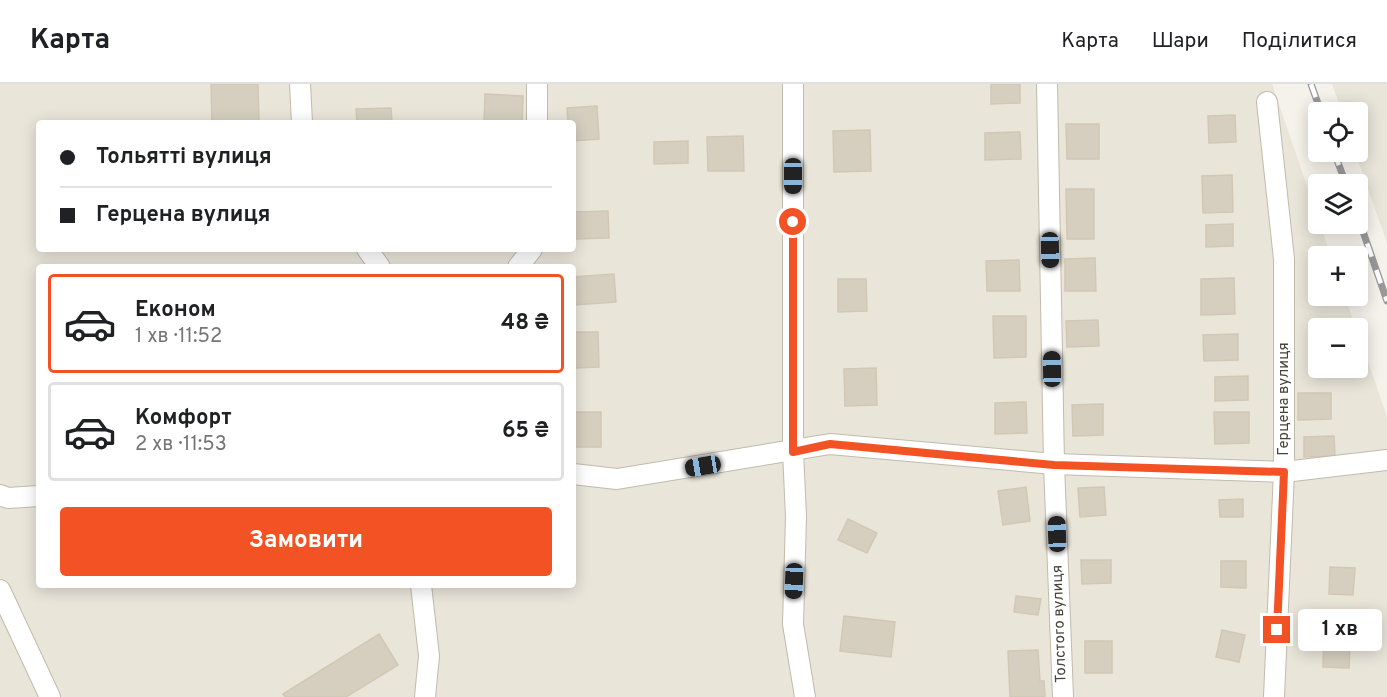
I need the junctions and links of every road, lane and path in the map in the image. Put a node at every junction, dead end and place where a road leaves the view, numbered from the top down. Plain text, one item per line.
1 (300, 84) edge
2 (537, 84) edge
3 (793, 84) edge
4 (1047, 84) edge
5 (1267, 102) dead end
6 (302, 120) edge
7 (537, 120) edge
8 (530, 252) edge
9 (520, 264) edge
10 (793, 452) junction
11 (1387, 460) edge
12 (1054, 465) junction
13 (1284, 472) junction
14 (576, 474) edge
15 (0, 495) edge
16 (36, 496) edge
17 (421, 588) edge
18 (0, 590) edge
19 (50, 697) edge
20 (425, 697) edge
21 (805, 697) edge
22 (1063, 697) edge
23 (1274, 697) edge

1 - 6 street
2 - 7 street
3 - 10 street
4 - 12 street, Толстого вулиця
5 - 13 street, Герцена вулиця
8 - 9 street
10 - 12 street
10 - 14 street
10 - 21 street
11 - 13 street
12 - 13 street
12 - 22 street, Толстого вулиця
13 - 23 street, Герцена вулиця
15 - 16 street
17 - 20 street
18 - 19 street

